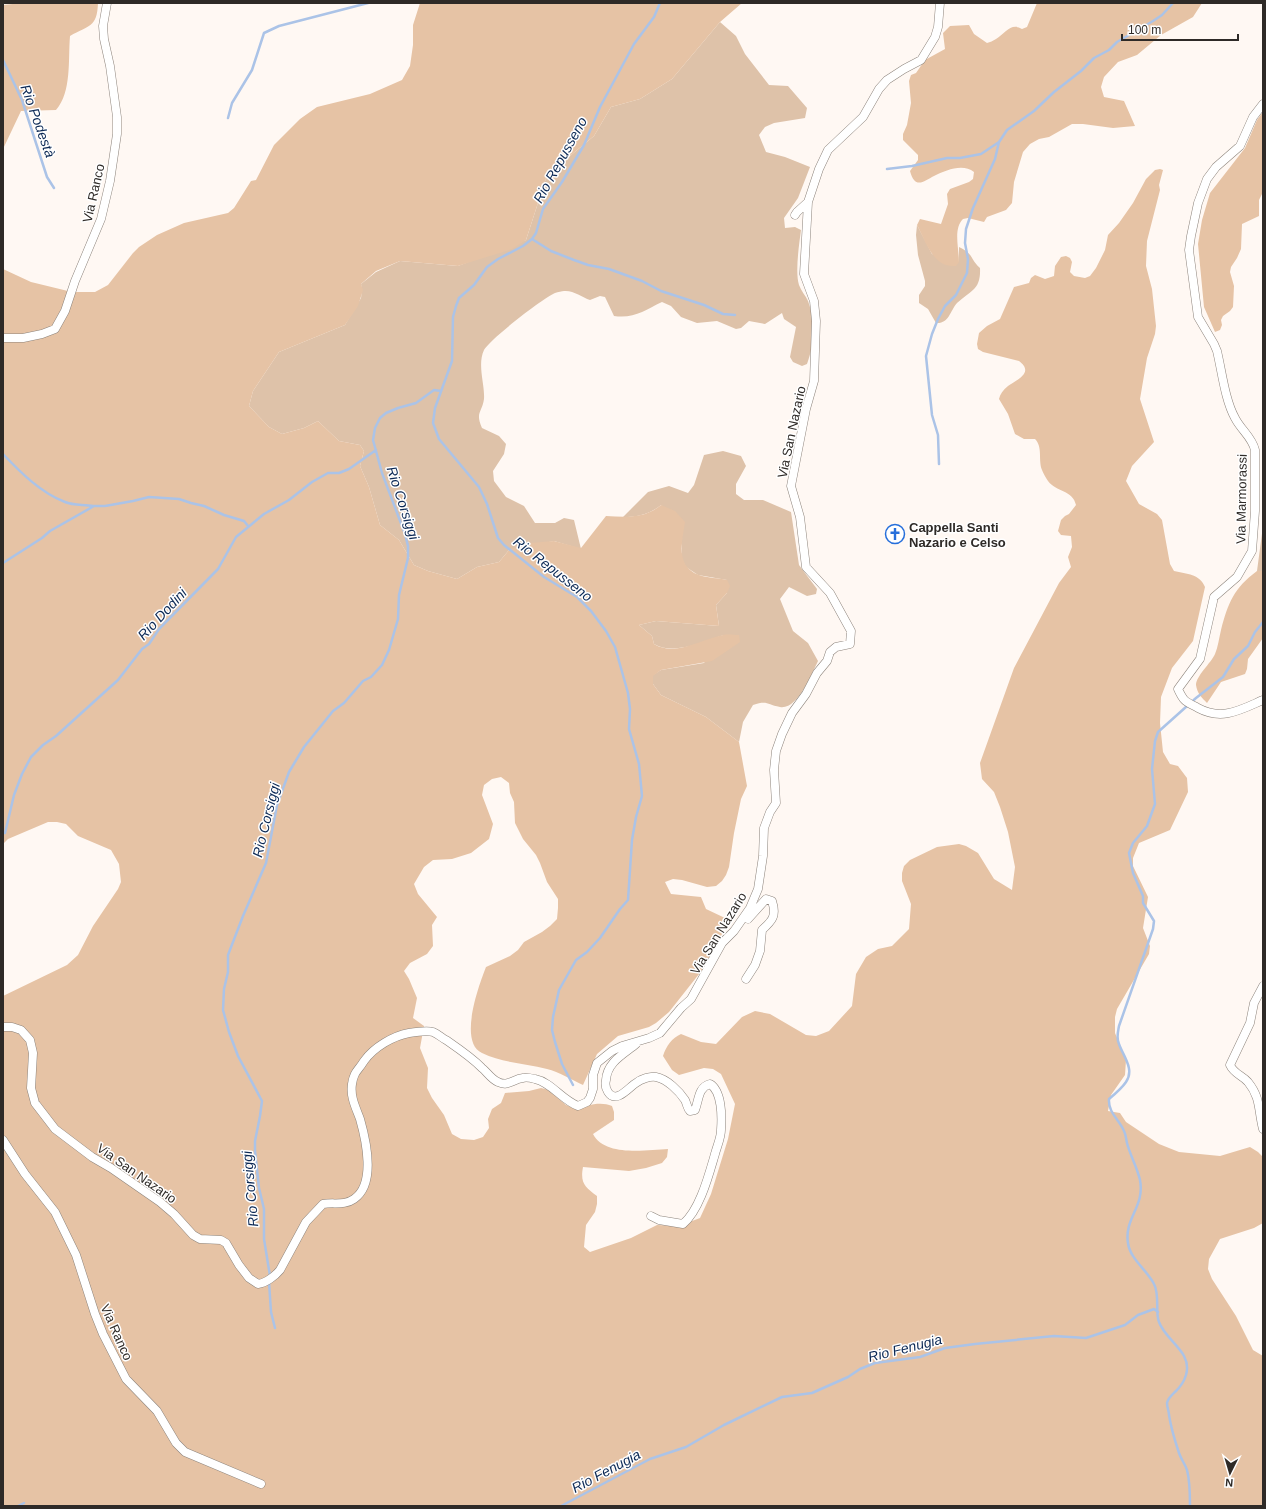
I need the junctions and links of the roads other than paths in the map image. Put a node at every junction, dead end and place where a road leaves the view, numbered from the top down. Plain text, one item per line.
1 (107, 3) edge
2 (940, 3) edge
3 (1263, 104) edge
4 (808, 202) junction
5 (795, 215) dead end
6 (3, 338) edge
7 (1263, 700) edge
8 (734, 931) junction
9 (746, 979) dead end
10 (1263, 986) edge
11 (3, 1027) edge
12 (640, 1041) junction
13 (1263, 1128) edge
14 (3, 1140) edge
15 (651, 1216) dead end
16 (261, 1484) dead end

1 - 6 street, Via Ranco
2 - 4 street, Via San Nazario
3 - 7 street, Via Marmorassi
4 - 5 street
4 - 8 street, Via San Nazario
8 - 9 street
8 - 12 street, Via San Nazario
10 - 13 street
11 - 12 street, Via San Nazario
12 - 15 street
14 - 16 street, Via Ranco

